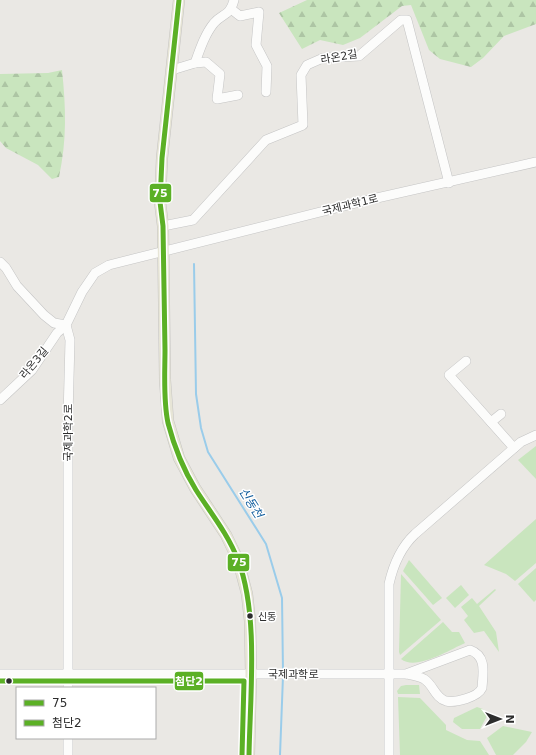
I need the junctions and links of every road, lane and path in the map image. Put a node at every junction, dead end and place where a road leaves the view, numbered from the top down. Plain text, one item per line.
1 (179, 0) edge
2 (234, 0) edge
3 (231, 10) junction
4 (195, 63) junction
5 (172, 70) junction
6 (266, 92) dead end
7 (238, 95) dead end
8 (536, 162) edge
9 (449, 183) junction
10 (163, 226) junction
11 (164, 252) junction
12 (0, 262) edge
13 (66, 325) junction
14 (466, 362) dead end
15 (0, 400) edge
16 (501, 414) dead end
17 (491, 422) junction
18 (536, 435) edge
19 (514, 448) junction
20 (68, 673) junction
21 (388, 673) junction
22 (0, 674) edge
23 (252, 674) junction
24 (406, 674) junction
25 (68, 687) edge
26 (68, 739) edge
27 (68, 755) edge
28 (249, 755) edge
29 (389, 755) edge

1 - 5 main road
2 - 3 street
3 - 4 street
3 - 6 street
4 - 5 street
4 - 7 street
5 - 10 main road
8 - 9 street, 국제과학1로
9 - 10 street, 라온2길
9 - 11 street, 국제과학1로
10 - 11 main road
11 - 13 street
11 - 23 main road
12 - 13 street
13 - 15 street, 라온3길
13 - 20 street, 국제과학2로
14 - 17 street
16 - 17 street
17 - 19 street
18 - 19 street
19 - 21 street
20 - 22 street, 국제과학로
20 - 23 street, 국제과학로
20 - 25 street, 국제과학2로
21 - 23 street, 국제과학로
21 - 24 street, 국제과학로
21 - 29 street
23 - 28 main road
24 - 24 street
26 - 27 street

